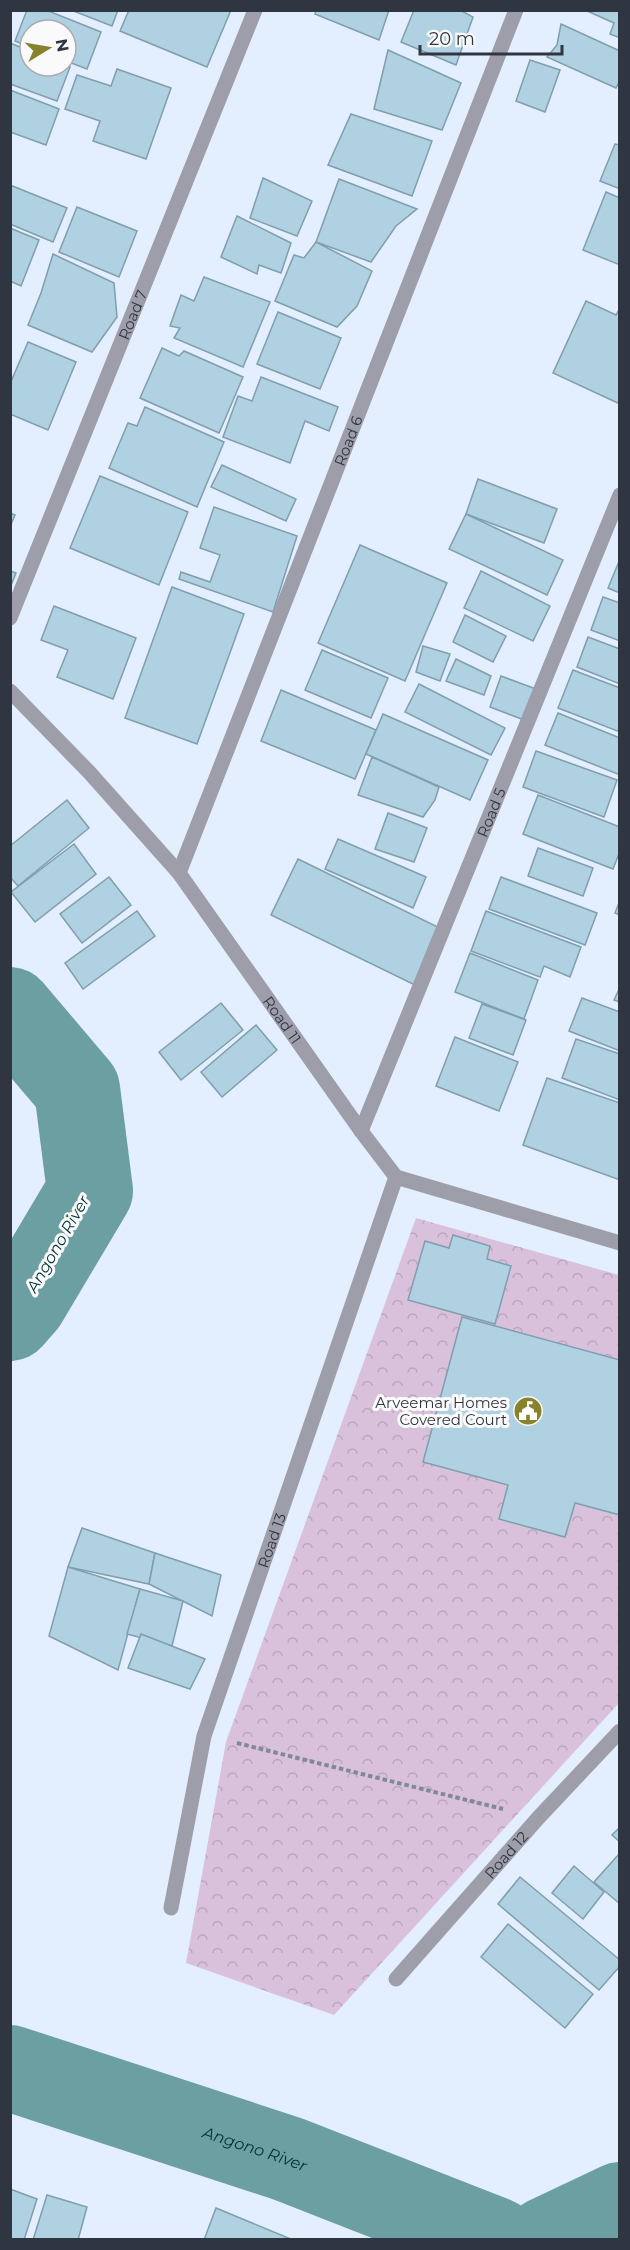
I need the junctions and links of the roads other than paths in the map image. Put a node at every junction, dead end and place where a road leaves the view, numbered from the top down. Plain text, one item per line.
1 (255, 10) edge
2 (516, 10) edge
3 (620, 495) edge
4 (10, 618) edge
5 (10, 691) edge
6 (179, 873) junction
7 (361, 1131) junction
8 (396, 1177) junction
9 (620, 1243) edge
10 (620, 1731) edge
11 (171, 1908) dead end
12 (396, 1978) dead end

1 - 4 street, Road 7
2 - 6 street, Road 6
3 - 7 street, Road 5
5 - 6 street, Road 11
6 - 7 street, Road 11
7 - 8 street, Road 11
8 - 9 street
8 - 11 street, Road 13
10 - 12 street, Road 12

